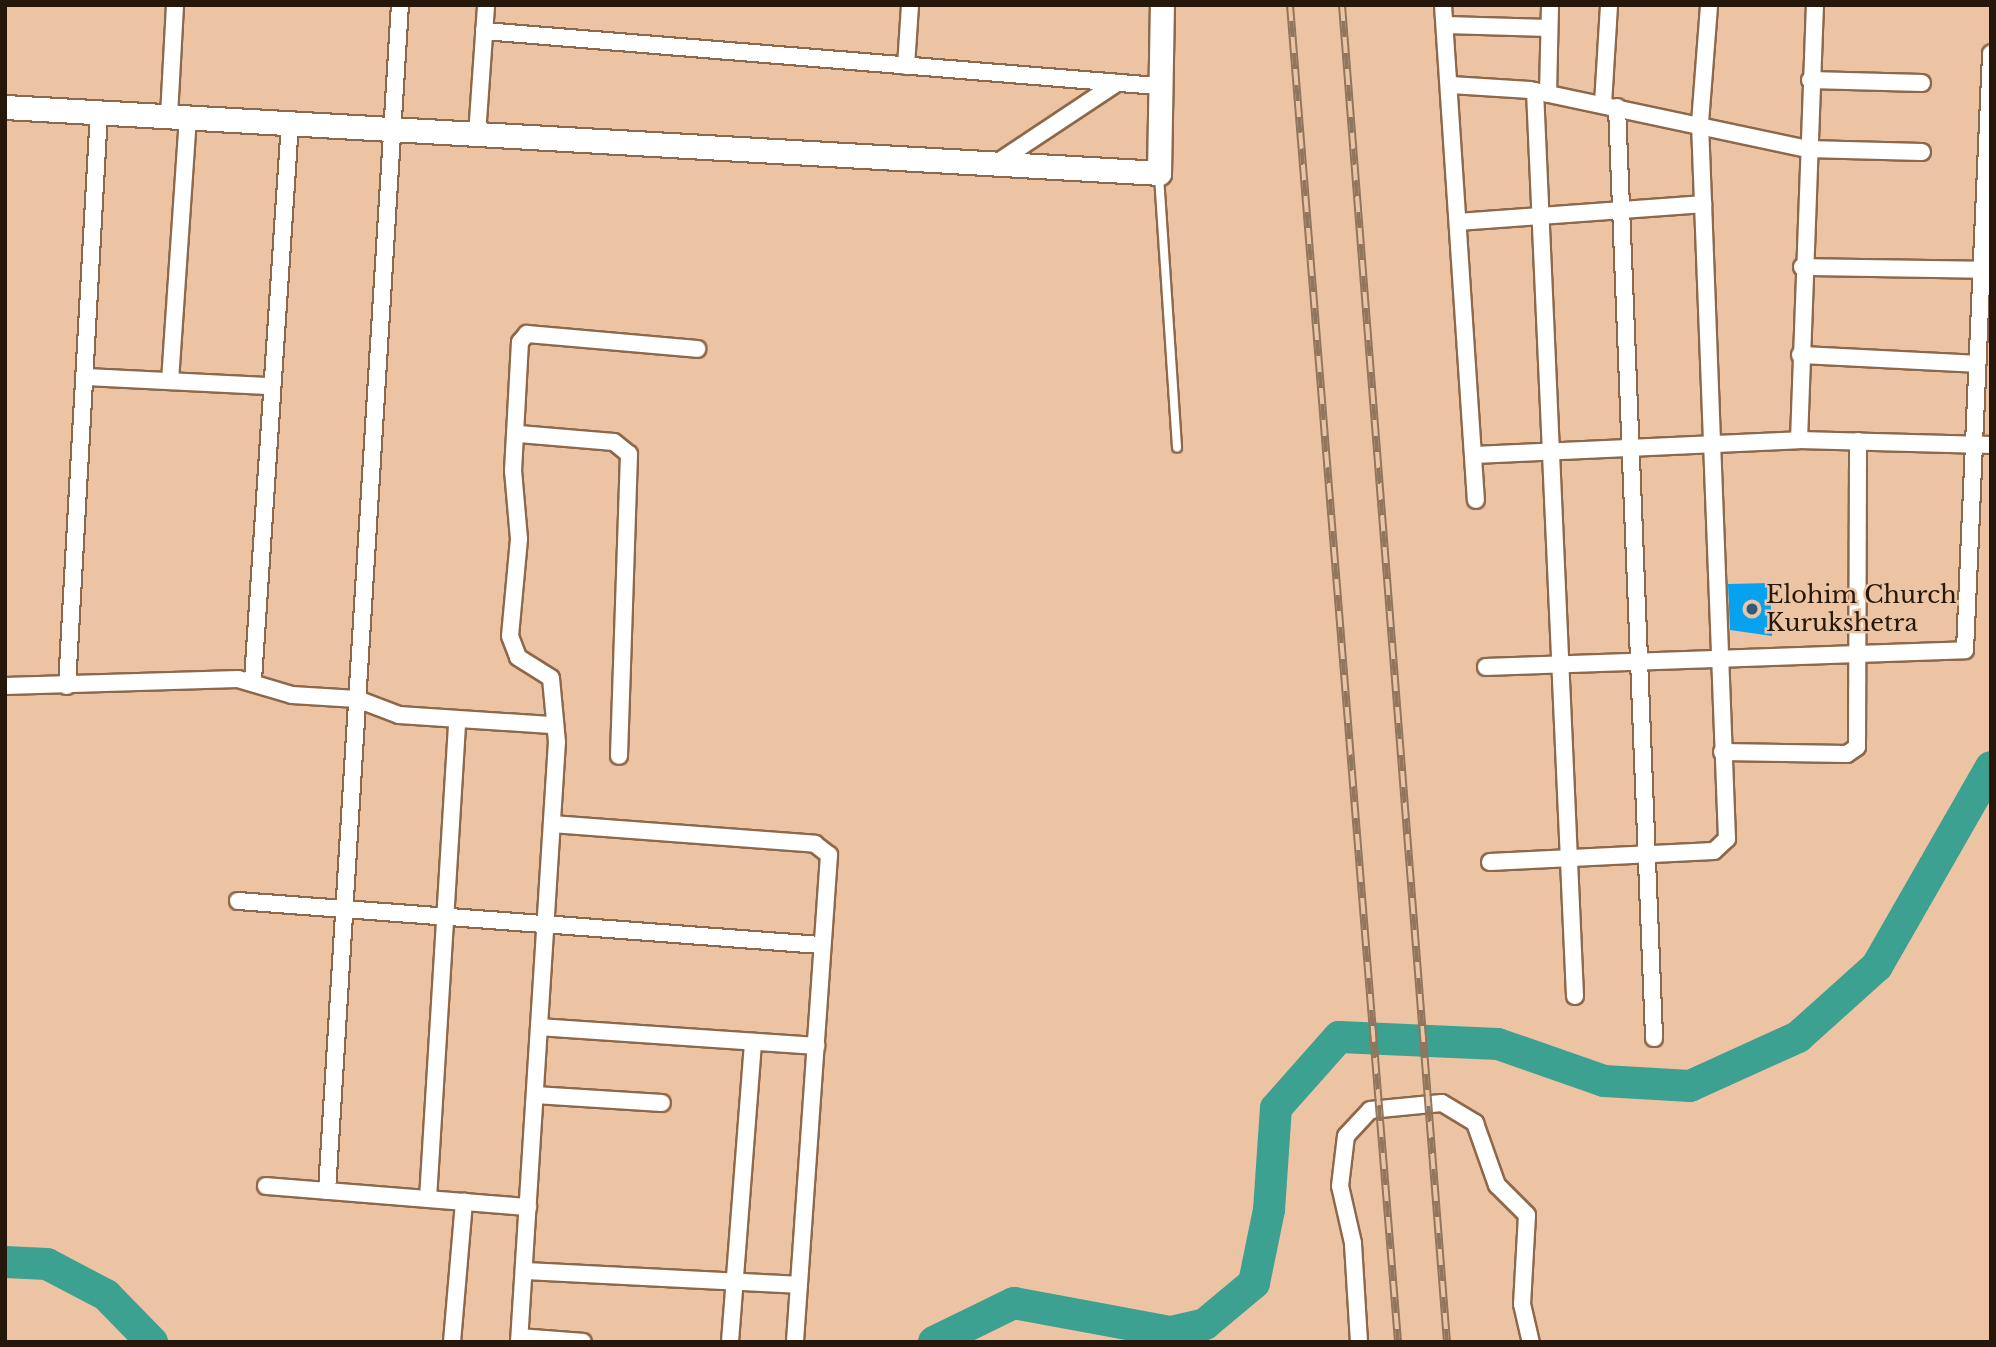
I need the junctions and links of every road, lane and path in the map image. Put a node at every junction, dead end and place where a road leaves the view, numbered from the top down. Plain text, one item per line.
1 (175, 5) edge
2 (400, 5) edge
3 (486, 5) edge
4 (910, 5) edge
5 (1161, 5) edge
6 (1443, 5) edge
7 (1550, 5) edge
8 (1609, 5) edge
9 (1709, 5) edge
10 (1815, 5) edge
11 (1445, 25) junction
12 (1549, 28) junction
13 (484, 31) junction
14 (1991, 54) edge
15 (906, 66) junction
16 (1810, 79) junction
17 (1117, 83) junction
18 (1922, 83) dead end
19 (1451, 85) junction
20 (1157, 86) junction
21 (1541, 92) junction
22 (1610, 105) junction
23 (5, 107) edge
24 (99, 112) junction
25 (179, 117) junction
26 (290, 123) junction
27 (1700, 123) junction
28 (393, 130) junction
29 (477, 135) junction
30 (1989, 139) edge
31 (1807, 149) junction
32 (1922, 152) dead end
33 (995, 164) junction
34 (1159, 173) junction
35 (1703, 204) junction
36 (1618, 215) junction
37 (1538, 219) junction
38 (1459, 222) junction
39 (1802, 267) junction
40 (1986, 270) edge
41 (697, 349) dead end
42 (1800, 355) junction
43 (1977, 364) junction
44 (84, 377) junction
45 (170, 381) junction
46 (269, 386) junction
47 (519, 434) junction
48 (1800, 440) junction
49 (1858, 441) junction
50 (1710, 444) junction
51 (1983, 445) edge
52 (1177, 447) dead end
53 (1631, 447) junction
54 (1550, 450) junction
55 (1474, 455) junction
56 (1476, 500) dead end
57 (1856, 658) junction
58 (1716, 662) junction
59 (1639, 663) junction
60 (1558, 666) junction
61 (1486, 667) dead end
62 (253, 680) junction
63 (5, 686) edge
64 (67, 687) junction
65 (357, 699) junction
66 (457, 722) junction
67 (551, 725) junction
68 (1722, 752) junction
69 (619, 756) dead end
70 (552, 824) junction
71 (1645, 854) junction
72 (1564, 858) junction
73 (1490, 862) dead end
74 (238, 901) dead end
75 (345, 907) junction
76 (445, 914) junction
77 (547, 922) junction
78 (821, 945) junction
79 (1575, 996) dead end
80 (539, 1027) junction
81 (1654, 1038) dead end
82 (753, 1042) junction
83 (817, 1046) junction
84 (535, 1095) junction
85 (662, 1103) dead end
86 (266, 1186) dead end
87 (327, 1191) junction
88 (428, 1199) junction
89 (464, 1202) junction
90 (528, 1208) junction
91 (524, 1271) junction
92 (733, 1284) junction
93 (799, 1285) junction
94 (520, 1339) edge
95 (452, 1342) edge
96 (583, 1342) edge
97 (730, 1342) edge
98 (795, 1342) edge
99 (1359, 1342) edge
100 (1531, 1342) edge

1 - 25 street
2 - 28 street
3 - 13 street
4 - 15 street
5 - 20 street
6 - 11 street
7 - 12 street
8 - 22 street
9 - 27 street
10 - 16 street
11 - 12 street
11 - 19 street
12 - 21 street
13 - 15 street
13 - 29 street
14 - 30 street
15 - 17 street
16 - 18 street
16 - 31 street
17 - 20 street
17 - 33 street
19 - 21 street
19 - 38 street
20 - 34 street
21 - 22 street
21 - 37 street
22 - 27 street
22 - 36 street
23 - 24 street
24 - 25 street
24 - 44 street
25 - 26 street
25 - 45 street
26 - 28 street
26 - 46 street
27 - 31 street
27 - 35 street
28 - 29 street
28 - 65 street
29 - 33 street
30 - 40 street
31 - 32 street
31 - 39 street
33 - 34 street
34 - 52 lane
35 - 36 street
35 - 50 street
36 - 37 street
36 - 53 street
37 - 38 street
37 - 54 street
38 - 55 street
39 - 40 street
39 - 42 street
40 - 43 street
41 - 47 street
42 - 43 street
42 - 48 street
43 - 51 street
44 - 45 street
44 - 64 street
45 - 46 street
46 - 62 street
47 - 67 street
47 - 69 street
48 - 49 street
48 - 50 street
49 - 51 street
49 - 57 street
50 - 53 street
50 - 58 street
51 - 57 street
53 - 54 street
53 - 59 street
54 - 55 street
54 - 60 street
55 - 56 street
57 - 58 street
57 - 68 street
58 - 59 street
58 - 68 street
59 - 60 street
59 - 71 street
60 - 61 street
60 - 72 street
62 - 64 street
62 - 65 street
63 - 64 street
65 - 66 street
65 - 75 street
66 - 67 street
66 - 76 street
67 - 70 street
68 - 71 street
70 - 77 street
70 - 78 street
71 - 72 street
71 - 81 street
72 - 73 street
72 - 79 street
74 - 75 street
75 - 76 street
75 - 87 street
76 - 77 street
76 - 88 street
77 - 78 street
77 - 80 street
78 - 83 street
80 - 82 street
80 - 84 street
82 - 83 street
82 - 92 street
83 - 93 street
84 - 85 street
84 - 90 street
86 - 87 street
87 - 88 street
88 - 89 street
89 - 90 street
89 - 95 street
90 - 91 street
91 - 92 street
91 - 94 street
92 - 93 street
92 - 97 street
93 - 98 street
94 - 96 street
99 - 100 street

